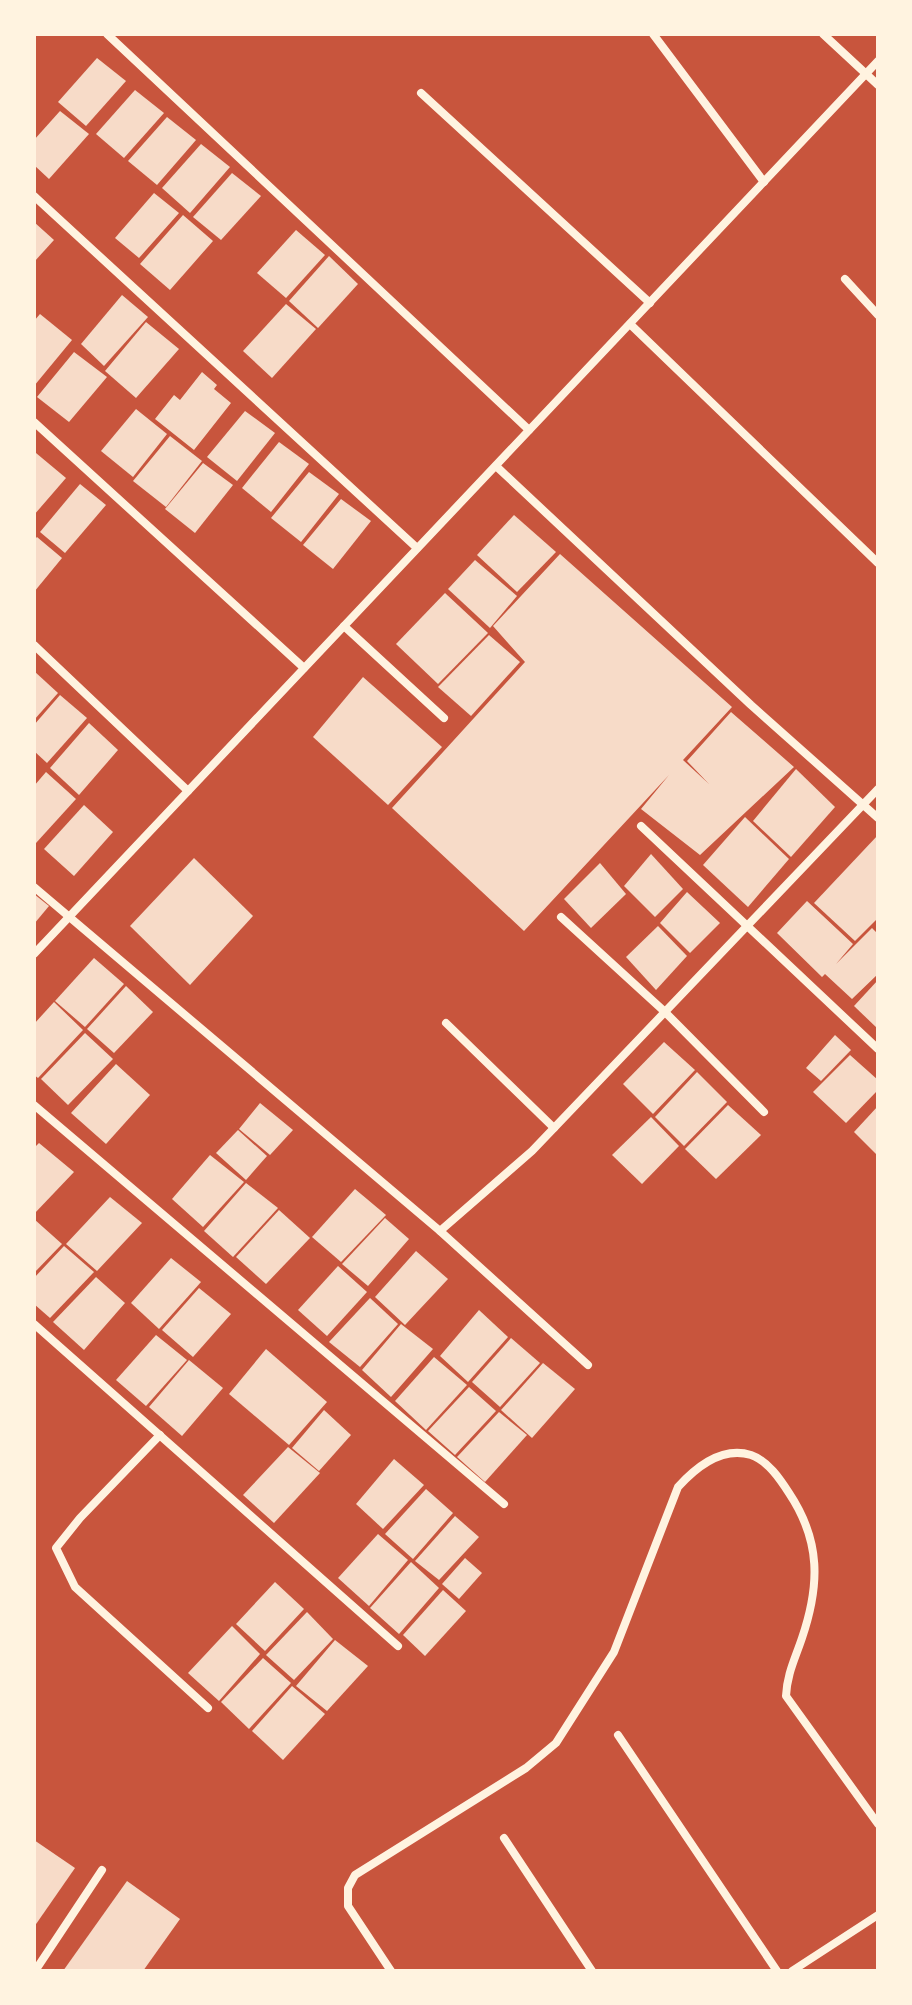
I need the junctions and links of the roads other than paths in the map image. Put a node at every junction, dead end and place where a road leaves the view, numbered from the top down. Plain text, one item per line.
1 (107, 34) edge
2 (653, 34) edge
3 (823, 34) edge
4 (878, 61) edge
5 (866, 74) junction
6 (878, 85) edge
7 (421, 93) dead end
8 (764, 182) junction
9 (34, 196) edge
10 (845, 279) dead end
11 (650, 303) junction
12 (878, 315) edge
13 (630, 324) junction
14 (34, 422) edge
15 (529, 430) junction
16 (496, 466) junction
17 (417, 548) junction
18 (878, 563) edge
19 (344, 626) junction
20 (34, 645) edge
21 (304, 668) junction
22 (444, 718) dead end
23 (878, 789) edge
24 (188, 791) junction
25 (863, 805) junction
26 (878, 818) edge
27 (641, 826) dead end
28 (34, 887) edge
29 (561, 917) dead end
30 (68, 918) junction
31 (749, 924) junction
32 (34, 954) edge
33 (665, 1012) junction
34 (446, 1023) dead end
35 (878, 1049) edge
36 (34, 1105) edge
37 (764, 1112) dead end
38 (554, 1128) junction
39 (440, 1231) junction
40 (34, 1324) edge
41 (588, 1365) dead end
42 (160, 1435) junction
43 (504, 1504) dead end
44 (398, 1646) dead end
45 (208, 1708) dead end
46 (618, 1735) dead end
47 (878, 1824) edge
48 (504, 1838) dead end
49 (102, 1870) dead end
50 (878, 1915) edge
51 (35, 1971) edge
52 (391, 1971) edge
53 (592, 1971) edge
54 (777, 1971) edge
55 (792, 1971) edge

1 - 15 street
2 - 8 street
3 - 5 street
4 - 5 street
5 - 6 street
5 - 8 street
7 - 11 street
8 - 11 street
9 - 17 street
10 - 12 street
11 - 13 street
13 - 15 street
13 - 18 street
14 - 21 street
15 - 16 street
16 - 17 street
16 - 25 street
17 - 19 street
19 - 21 street
19 - 22 street
20 - 24 street
21 - 24 street
23 - 25 street
24 - 30 street
25 - 26 street
25 - 31 street
27 - 31 street
28 - 30 street
29 - 33 street
30 - 32 street
30 - 39 street
31 - 33 street
31 - 35 street
33 - 37 street
33 - 38 street
34 - 38 street
36 - 43 street
38 - 39 street
39 - 41 street
40 - 42 street
42 - 44 street
42 - 45 street
46 - 54 street
47 - 52 street
48 - 53 street
49 - 51 street
50 - 55 street

